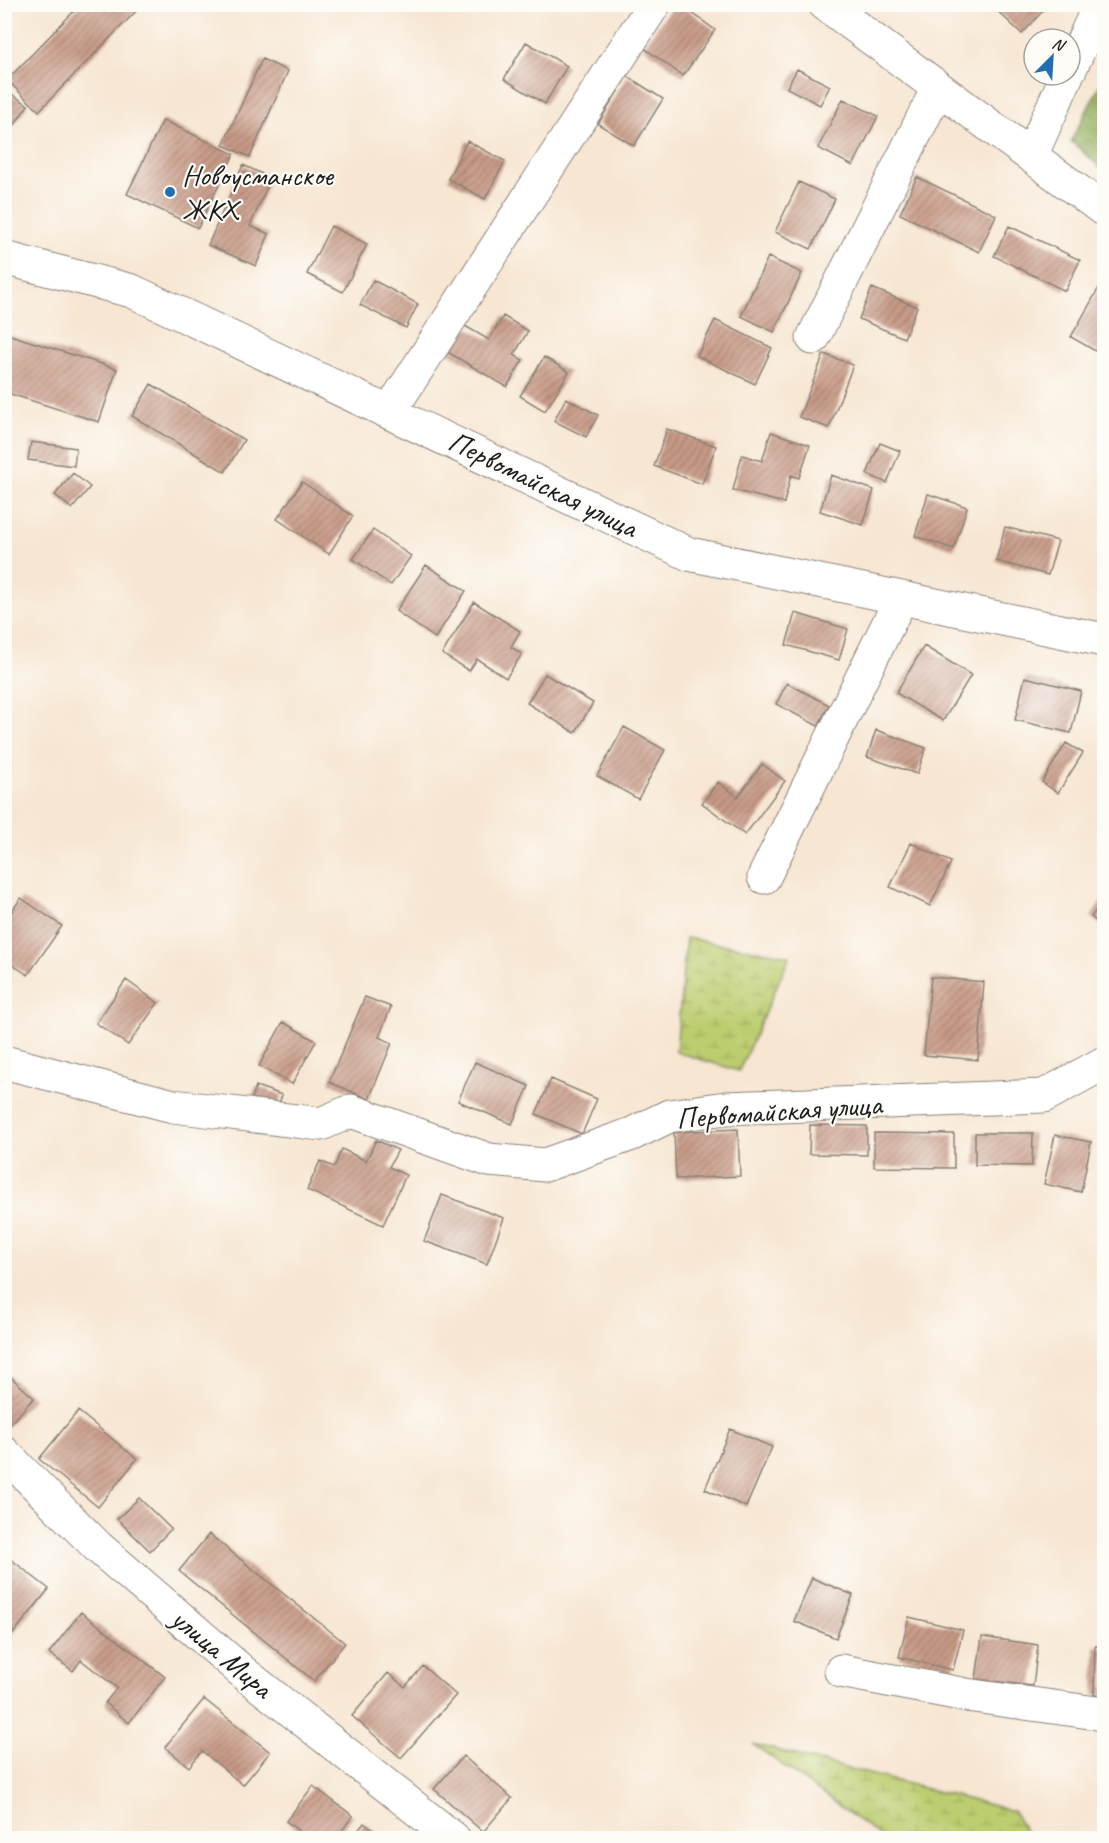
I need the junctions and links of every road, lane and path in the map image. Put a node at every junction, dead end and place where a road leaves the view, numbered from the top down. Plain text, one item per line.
1 (654, 4) edge
2 (825, 4) edge
3 (1100, 4) edge
4 (1082, 43) edge
5 (1063, 87) edge
6 (938, 88) junction
7 (1031, 156) junction
8 (1104, 210) edge
9 (4, 258) edge
10 (813, 338) dead end
11 (390, 411) junction
12 (901, 598) junction
13 (1104, 640) edge
14 (764, 878) dead end
15 (4, 1062) edge
16 (1104, 1063) edge
17 (4, 1453) edge
18 (841, 1671) dead end
19 (1104, 1714) edge
20 (453, 1839) edge

1 - 11 street
2 - 6 street
3 - 4 street
5 - 7 street
6 - 7 street
6 - 10 street
7 - 8 street
9 - 11 street, Первомайская улица
11 - 12 street, Первомайская улица
12 - 13 street, Первомайская улица
12 - 14 street
15 - 16 street, Первомайская улица
17 - 20 street, улица Мира
18 - 19 street

